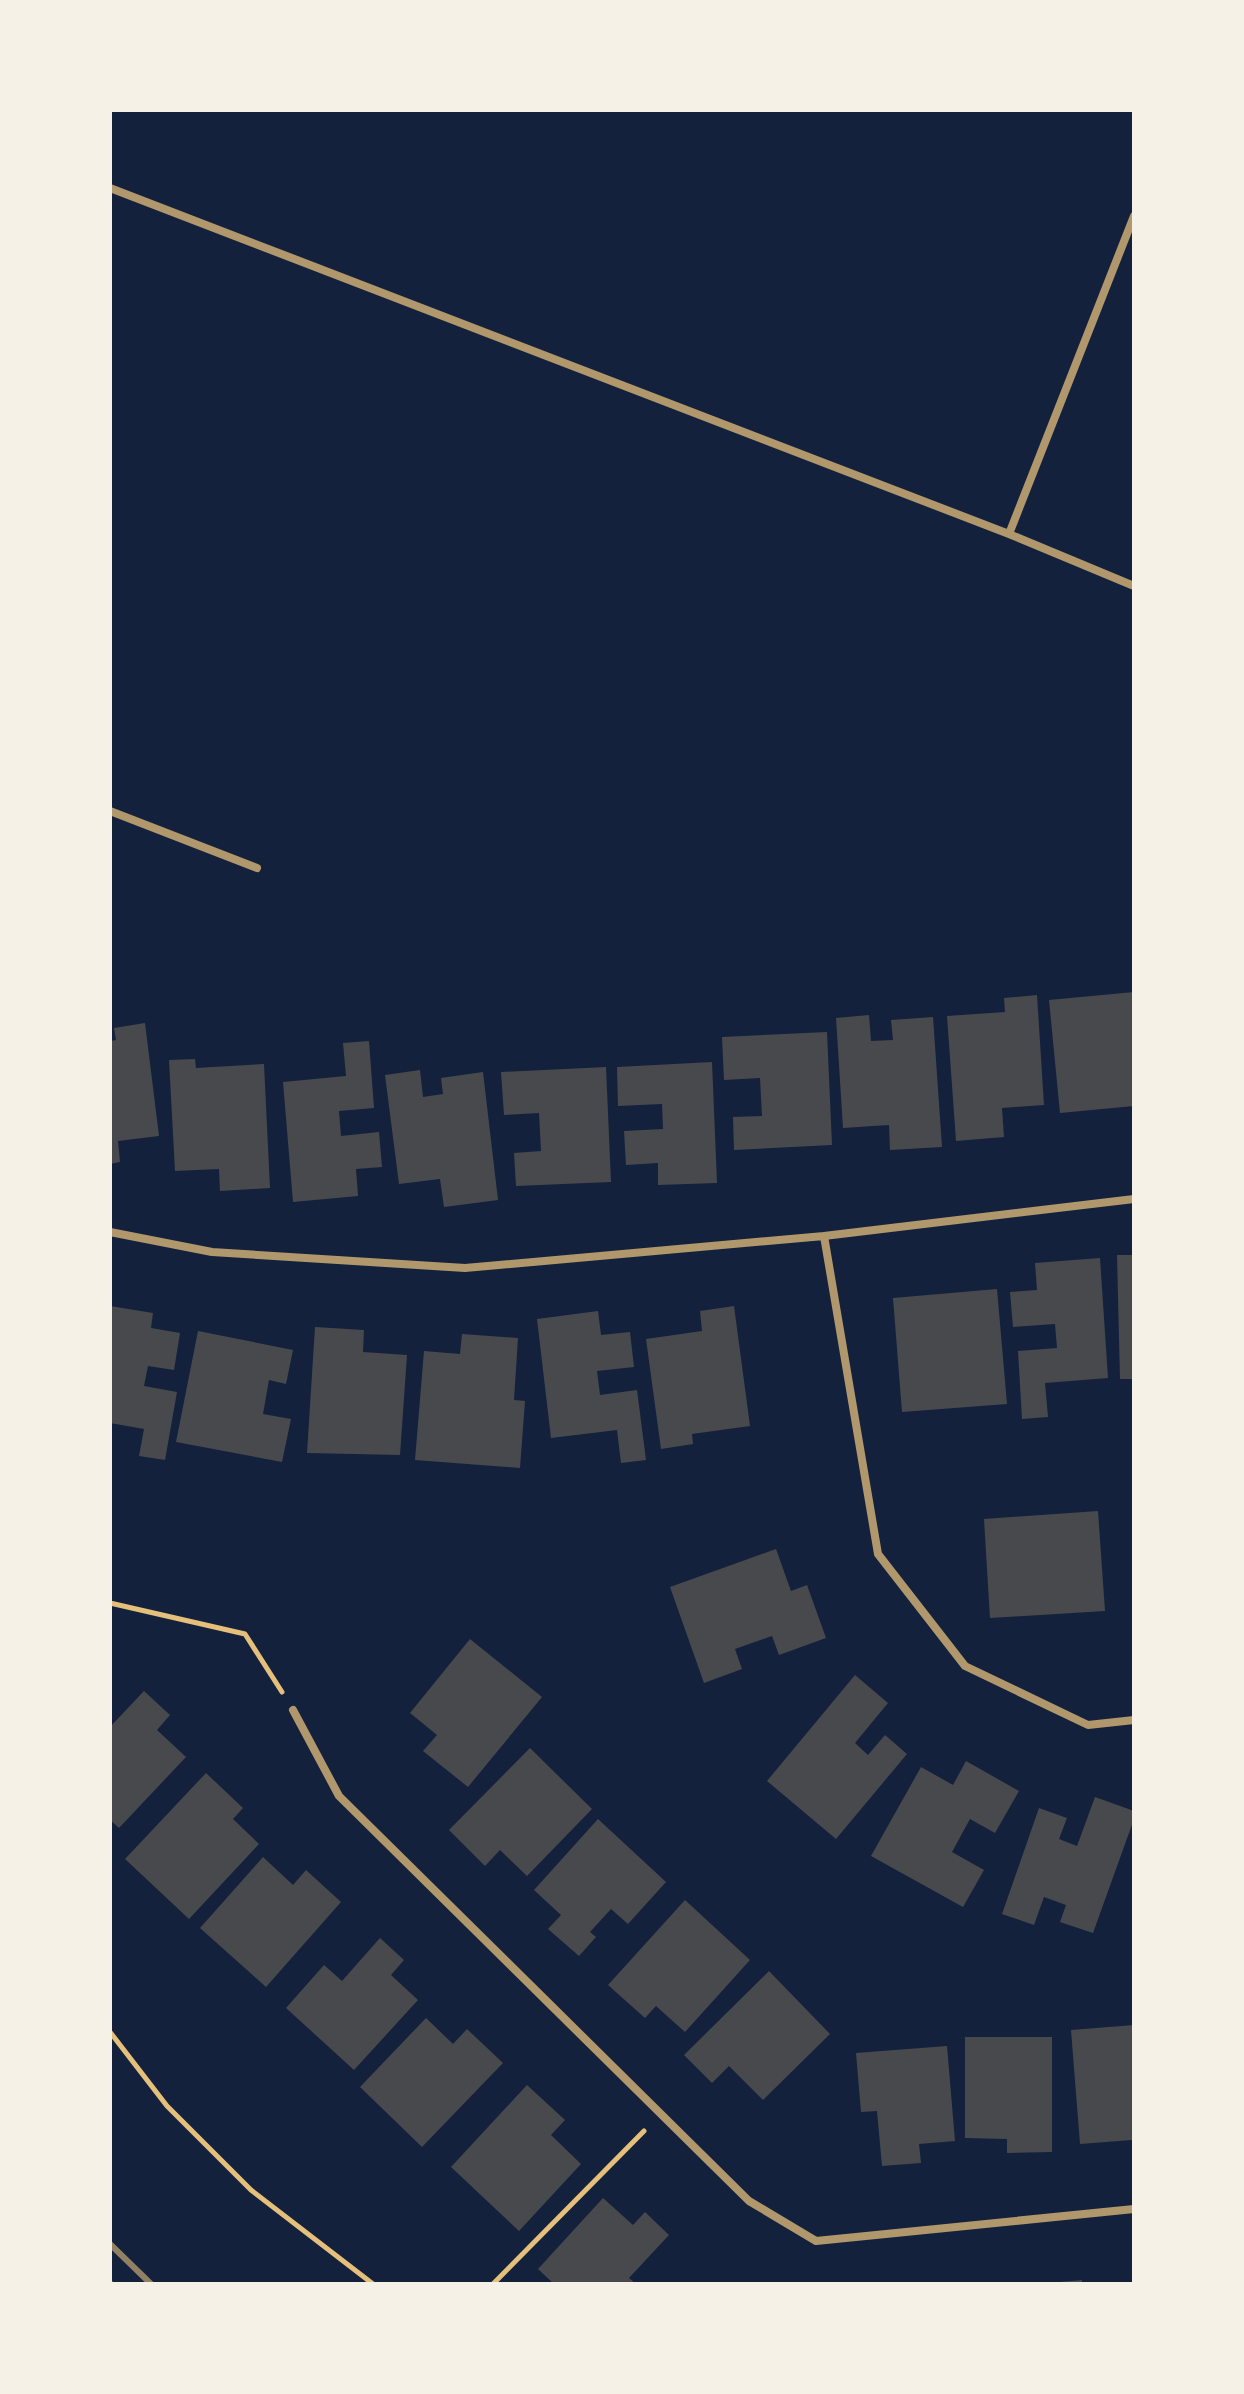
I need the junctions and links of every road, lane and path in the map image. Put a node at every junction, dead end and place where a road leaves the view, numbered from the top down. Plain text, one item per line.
1 (110, 188) edge
2 (1134, 216) edge
3 (1009, 534) junction
4 (1134, 586) edge
5 (110, 811) edge
6 (257, 868) dead end
7 (1134, 1199) edge
8 (110, 1232) edge
9 (824, 1236) junction
10 (110, 1603) edge
11 (293, 1710) joint
12 (1134, 1720) edge
13 (110, 2032) edge
14 (661, 2114) junction
15 (1134, 2209) edge
16 (373, 2284) edge
17 (493, 2284) edge

1 - 3 street
2 - 3 street
3 - 4 street
5 - 6 street
7 - 9 street
8 - 9 street
9 - 12 street
10 - 11 path
11 - 14 street
13 - 16 path
14 - 15 street
14 - 17 path

